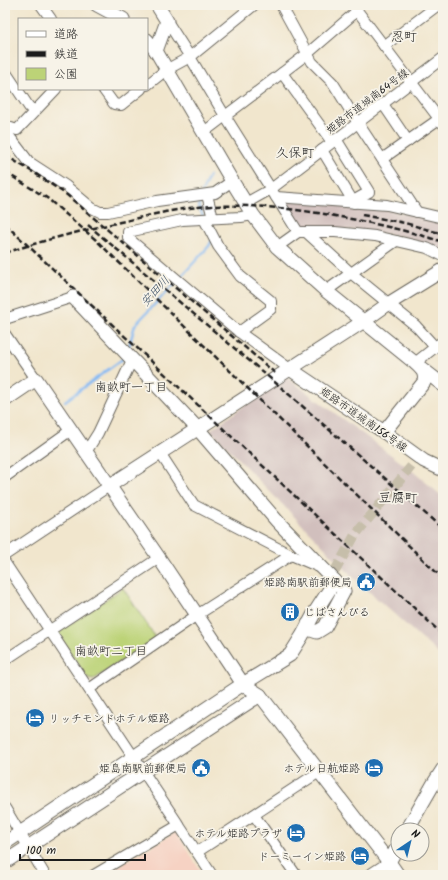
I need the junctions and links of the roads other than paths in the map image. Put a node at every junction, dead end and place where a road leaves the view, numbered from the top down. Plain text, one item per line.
1 (41, 5) edge
2 (98, 5) edge
3 (156, 5) edge
4 (254, 5) edge
5 (281, 5) edge
6 (438, 5) edge
7 (355, 8) edge
8 (50, 18) edge
9 (121, 18) edge
10 (167, 22) junction
11 (148, 41) edge
12 (384, 46) junction
13 (156, 51) junction
14 (307, 54) junction
15 (190, 57) junction
16 (443, 58) edge
17 (166, 70) junction
18 (5, 71) edge
19 (282, 73) junction
20 (15, 78) edge
21 (412, 82) junction
22 (148, 83) edge
23 (21, 90) edge
24 (55, 90) edge
25 (104, 90) edge
26 (140, 90) edge
27 (383, 104) junction
28 (35, 111) junction
29 (225, 116) junction
30 (441, 122) edge
31 (358, 123) junction
32 (5, 126) edge
33 (204, 132) junction
34 (10, 135) edge
35 (334, 141) junction
36 (408, 141) junction
37 (322, 150) junction
38 (382, 159) junction
39 (232, 181) junction
40 (274, 193) junction
41 (207, 195) junction
42 (353, 202) junction
43 (246, 203) junction
44 (417, 212) junction
45 (253, 215) junction
46 (443, 218) edge
47 (209, 219) junction
48 (302, 232) junction
49 (396, 241) junction
50 (277, 247) junction
51 (443, 256) edge
52 (443, 270) edge
53 (351, 273) junction
54 (326, 291) junction
55 (73, 298) joint
56 (388, 304) junction
57 (5, 319) edge
58 (364, 321) junction
59 (239, 332) junction
60 (5, 334) edge
61 (439, 344) edge
62 (132, 360) junction
63 (418, 366) junction
64 (290, 369) junction
65 (36, 379) junction
66 (443, 385) edge
67 (5, 400) edge
68 (198, 429) junction
69 (71, 430) junction
70 (384, 432) junction
71 (86, 452) junction
72 (160, 453) junction
73 (441, 470) edge
74 (5, 477) edge
75 (109, 486) junction
76 (5, 555) edge
77 (291, 555) junction
78 (159, 558) junction
79 (5, 563) edge
80 (321, 568) junction
81 (197, 615) junction
82 (50, 630) junction
83 (5, 660) edge
84 (243, 684) junction
85 (89, 688) junction
86 (260, 695) junction
87 (133, 758) junction
88 (443, 769) edge
89 (142, 772) junction
90 (319, 772) junction
91 (5, 808) edge
92 (254, 815) junction
93 (412, 822) edge
94 (179, 825) junction
95 (20, 833) junction
96 (5, 843) edge
97 (29, 846) junction
98 (197, 852) junction
99 (5, 862) edge
100 (389, 862) junction
101 (45, 875) edge
102 (94, 875) edge
103 (212, 875) edge
104 (296, 875) edge
105 (369, 875) edge
106 (398, 875) edge

1 - 8 street
2 - 9 street
3 - 10 street
4 - 15 street
5 - 14 street
6 - 12 street
7 - 12 street
7 - 14 street
10 - 13 street
10 - 15 street
11 - 13 street
12 - 21 street
13 - 17 street
14 - 19 street
14 - 31 street
15 - 17 street
15 - 29 street
16 - 21 street, 姫路市道城南64号線
17 - 22 street
17 - 33 street
18 - 20 street
19 - 29 street
19 - 35 street
21 - 27 street, 姫路市道城南64号線
21 - 30 street
23 - 28 street
24 - 28 street
25 - 26 street
27 - 31 street, 姫路市道城南64号線
27 - 36 street
28 - 34 street
29 - 33 street
29 - 40 street
30 - 36 street
31 - 35 street, 姫路市道城南64号線
31 - 38 street
32 - 34 street
33 - 39 street
34 - 41 street
35 - 37 street, 姫路市道城南64号線
35 - 42 street
36 - 38 street
37 - 40 street, 姫路市道城南64号線
37 - 42 street
38 - 44 street
39 - 41 street
39 - 43 street
40 - 42 street
40 - 43 street, 姫路市道城南64号線
40 - 48 street
41 - 47 street
42 - 44 street
43 - 45 street
44 - 46 street
45 - 47 street
45 - 50 street
47 - 59 street
47 - 59 street
48 - 49 street
48 - 50 street
48 - 53 street
49 - 51 street
49 - 53 street
50 - 54 street
52 - 56 street
53 - 54 street
53 - 56 street
54 - 58 street
55 - 57 street
55 - 62 street
56 - 58 street
56 - 61 street
58 - 63 street
58 - 64 street
59 - 64 street
60 - 65 street
61 - 63 street
62 - 68 street
62 - 71 street
63 - 66 street
63 - 70 street
64 - 68 street
64 - 70 street, 姫路市道城南156号線
65 - 67 street
65 - 69 street
68 - 72 street
68 - 80 street
69 - 71 street
69 - 74 street
70 - 73 street, 姫路市道城南156号線
71 - 75 street
72 - 75 street
72 - 77 street
75 - 76 street
75 - 78 street
77 - 80 street
77 - 81 street
78 - 81 street
78 - 82 street
79 - 82 street
80 - 84 street
81 - 84 street
81 - 85 street
82 - 83 street
82 - 85 street
84 - 86 street
84 - 87 street
85 - 87 street
86 - 89 street
86 - 90 street
87 - 89 street
87 - 95 street
88 - 93 street
89 - 94 street
89 - 97 street
90 - 92 street
90 - 100 street
91 - 95 street
92 - 98 street
92 - 104 street
94 - 98 street
94 - 102 street
95 - 96 street
95 - 97 street
97 - 99 street
97 - 101 street
98 - 103 street
100 - 105 street
100 - 106 street

